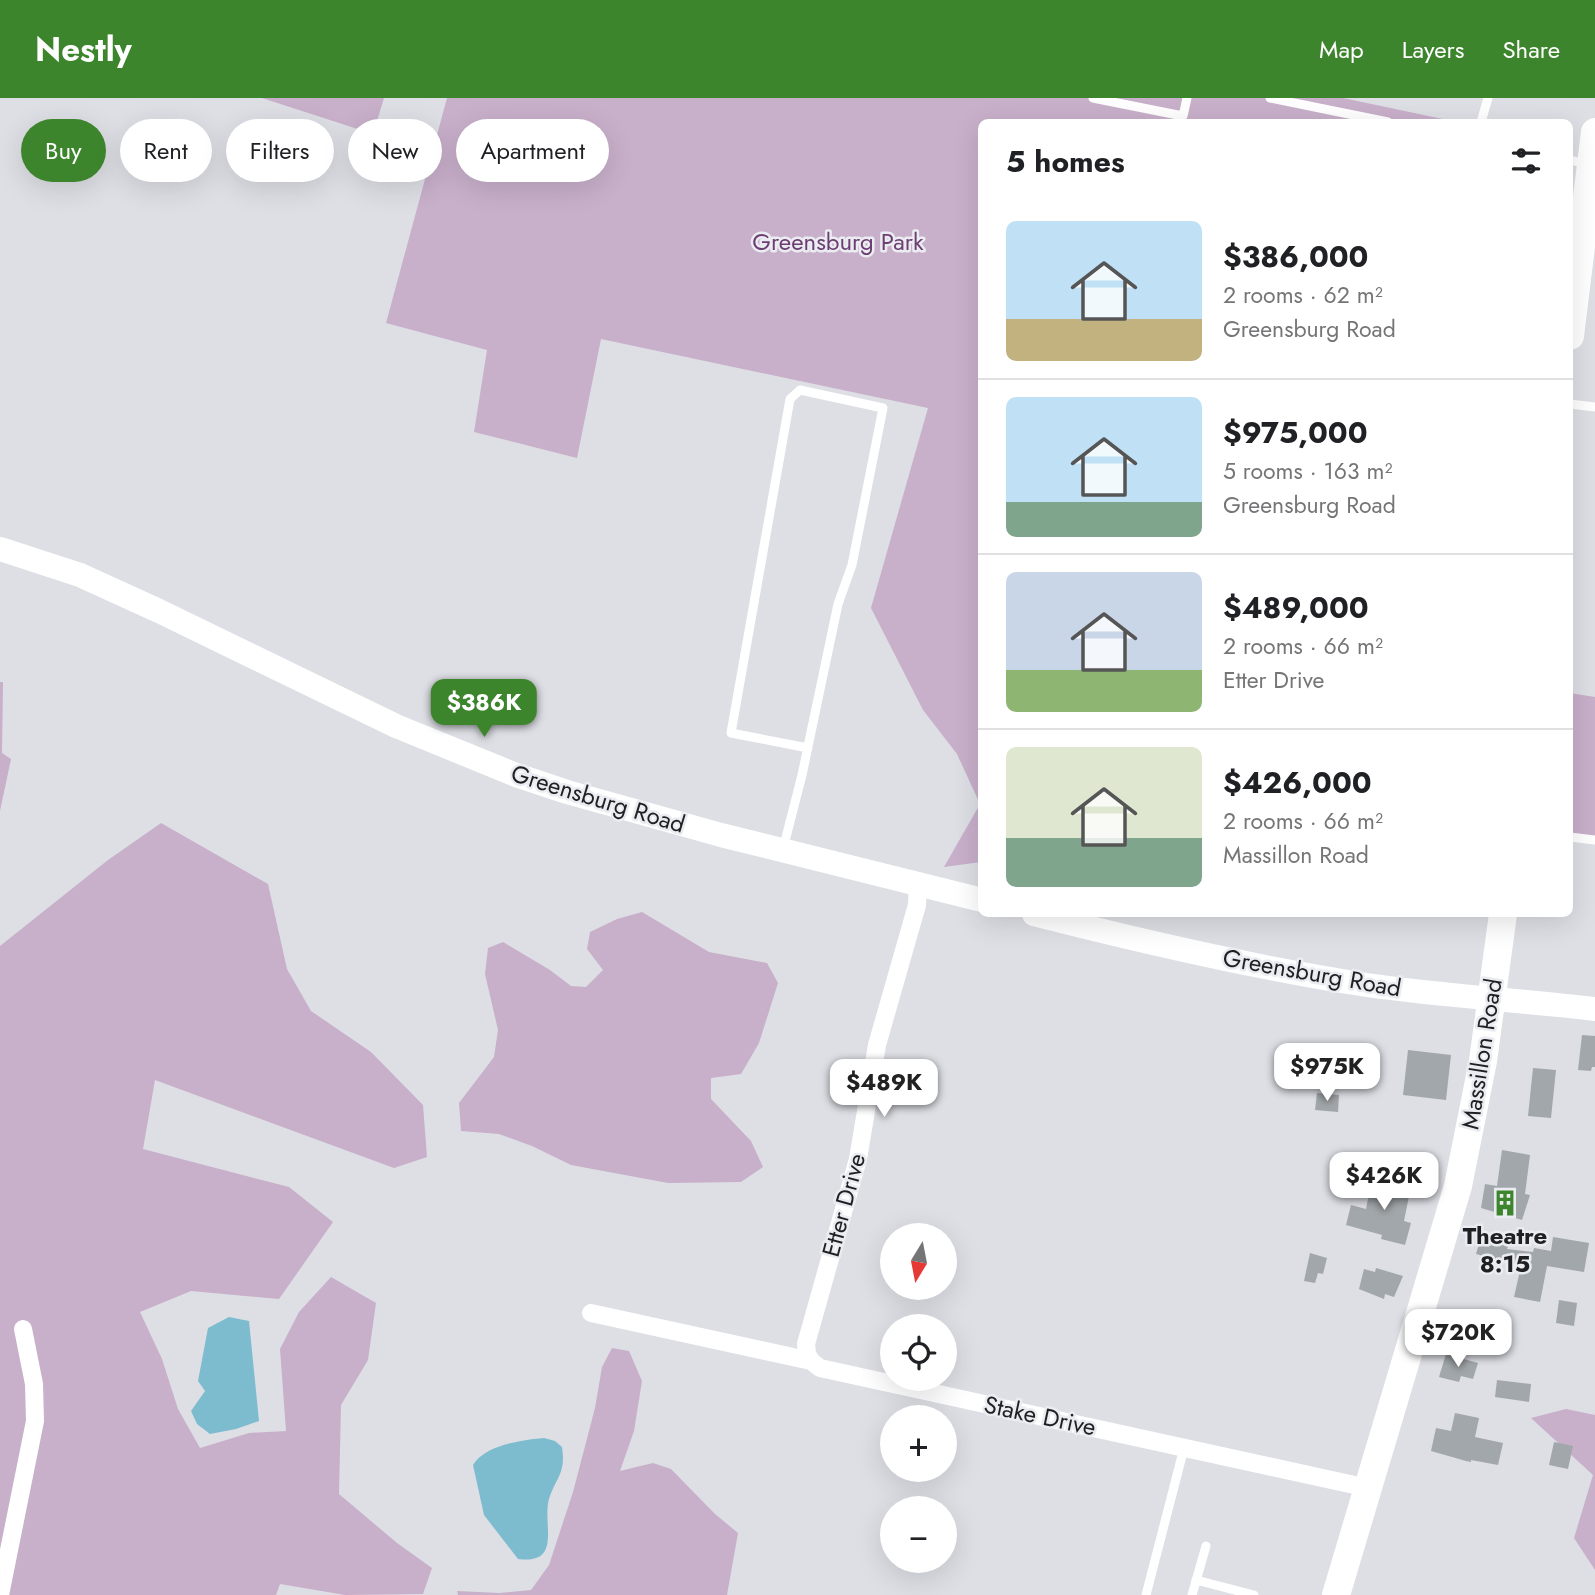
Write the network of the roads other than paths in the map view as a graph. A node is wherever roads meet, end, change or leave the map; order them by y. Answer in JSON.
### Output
{"nodes":[{"id":1,"x":1093,"y":98,"type":"edge"},
{"id":2,"x":1187,"y":98,"type":"edge"},
{"id":3,"x":1270,"y":98,"type":"edge"},
{"id":4,"x":1488,"y":98,"type":"edge"},
{"id":5,"x":1373,"y":119,"type":"edge"},
{"id":6,"x":1482,"y":119,"type":"edge"},
{"id":7,"x":1595,"y":132,"type":"edge"},
{"id":8,"x":1581,"y":163,"type":"edge"},
{"id":9,"x":1573,"y":289,"type":"edge"},
{"id":10,"x":1573,"y":404,"type":"edge"},
{"id":11,"x":1595,"y":407,"type":"edge"},
{"id":12,"x":0,"y":550,"type":"edge"},
{"id":13,"x":808,"y":748,"type":"junction"},
{"id":14,"x":1573,"y":837,"type":"edge"},
{"id":15,"x":1595,"y":840,"type":"edge"},
{"id":16,"x":783,"y":851,"type":"junction"},
{"id":17,"x":918,"y":884,"type":"junction"},
{"id":18,"x":978,"y":899,"type":"edge"},
{"id":19,"x":1047,"y":917,"type":"edge"},
{"id":20,"x":1503,"y":917,"type":"edge"},
{"id":21,"x":1490,"y":1000,"type":"junction"},
{"id":22,"x":1595,"y":1009,"type":"edge"},
{"id":23,"x":591,"y":1313,"type":"dead end"},
{"id":24,"x":23,"y":1329,"type":"dead end"},
{"id":25,"x":811,"y":1361,"type":"junction"},
{"id":26,"x":1184,"y":1448,"type":"junction"},
{"id":27,"x":1368,"y":1488,"type":"junction"},
{"id":28,"x":1206,"y":1546,"type":"dead end"},
{"id":29,"x":1196,"y":1580,"type":"junction"},
{"id":30,"x":0,"y":1595,"type":"edge"},
{"id":31,"x":1146,"y":1595,"type":"edge"},
{"id":32,"x":1192,"y":1595,"type":"edge"},
{"id":33,"x":1254,"y":1595,"type":"edge"},
{"id":34,"x":1336,"y":1595,"type":"edge"}],
"edges":[{"from":1,"to":2,"type":"lane"},
{"from":3,"to":5,"type":"lane"},
{"from":4,"to":6,"type":"lane"},
{"from":7,"to":8,"type":"main road"},
{"from":8,"to":9,"type":"main road"},
{"from":10,"to":11,"type":"lane"},
{"from":12,"to":16,"type":"main road","name":"Greensburg Road"},
{"from":13,"to":13,"type":"lane"},
{"from":13,"to":16,"type":"lane"},
{"from":14,"to":15,"type":"lane"},
{"from":16,"to":17,"type":"main road","name":"Greensburg Road"},
{"from":17,"to":18,"type":"main road","name":"Greensburg Road"},
{"from":17,"to":25,"type":"street","name":"Etter Drive"},
{"from":19,"to":21,"type":"main road","name":"Greensburg Road"},
{"from":20,"to":21,"type":"main road","name":"Massillon Road"},
{"from":21,"to":22,"type":"main road","name":"Greensburg Road"},
{"from":21,"to":27,"type":"main road","name":"Massillon Road"},
{"from":23,"to":25,"type":"street","name":"Stake Drive"},
{"from":24,"to":30,"type":"street"},
{"from":25,"to":26,"type":"street","name":"Stake Drive"},
{"from":26,"to":27,"type":"street","name":"Stake Drive"},
{"from":26,"to":31,"type":"lane"},
{"from":27,"to":34,"type":"main road","name":"Massillon Road"},
{"from":28,"to":29,"type":"lane"},
{"from":29,"to":32,"type":"lane"},
{"from":29,"to":33,"type":"lane"}]}
